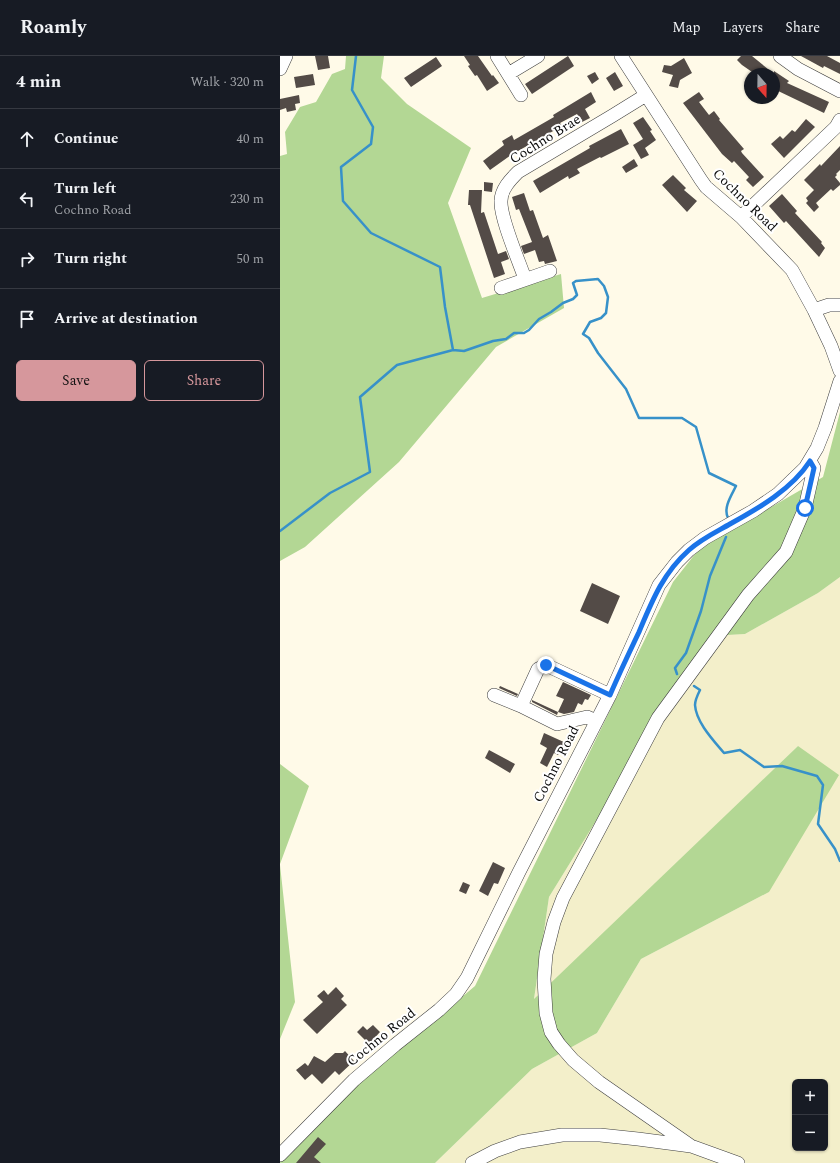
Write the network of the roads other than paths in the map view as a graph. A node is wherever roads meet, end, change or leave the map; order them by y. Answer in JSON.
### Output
{"nodes":[{"id":1,"x":286,"y":56,"type":"edge"},
{"id":2,"x":497,"y":56,"type":"edge"},
{"id":3,"x":538,"y":56,"type":"edge"},
{"id":4,"x":621,"y":56,"type":"edge"},
{"id":5,"x":780,"y":56,"type":"edge"},
{"id":6,"x":280,"y":69,"type":"edge"},
{"id":7,"x":508,"y":74,"type":"junction"},
{"id":8,"x":840,"y":91,"type":"edge"},
{"id":9,"x":521,"y":95,"type":"dead end"},
{"id":10,"x":646,"y":95,"type":"junction"},
{"id":11,"x":840,"y":120,"type":"edge"},
{"id":12,"x":741,"y":217,"type":"junction"},
{"id":13,"x":550,"y":271,"type":"dead end"},
{"id":14,"x":525,"y":279,"type":"junction"},
{"id":15,"x":501,"y":288,"type":"dead end"},
{"id":16,"x":840,"y":305,"type":"edge"},
{"id":17,"x":814,"y":310,"type":"junction"},
{"id":18,"x":835,"y":345,"type":"edge"},
{"id":19,"x":840,"y":371,"type":"edge"},
{"id":20,"x":840,"y":381,"type":"edge"},
{"id":21,"x":810,"y":461,"type":"junction"},
{"id":22,"x":494,"y":695,"type":"dead end"},
{"id":23,"x":610,"y":695,"type":"junction"},
{"id":24,"x":521,"y":706,"type":"junction"},
{"id":25,"x":596,"y":721,"type":"junction"},
{"id":26,"x":691,"y":1146,"type":"junction"},
{"id":27,"x":280,"y":1155,"type":"edge"},
{"id":28,"x":472,"y":1163,"type":"edge"},
{"id":29,"x":738,"y":1163,"type":"edge"}],
"edges":[{"from":1,"to":6,"type":"street"},
{"from":2,"to":7,"type":"street"},
{"from":3,"to":7,"type":"street"},
{"from":4,"to":10,"type":"street","name":"Cochno Road"},
{"from":5,"to":8,"type":"street"},
{"from":7,"to":9,"type":"street"},
{"from":10,"to":12,"type":"street","name":"Cochno Road"},
{"from":10,"to":14,"type":"street","name":"Cochno Brae"},
{"from":11,"to":12,"type":"street"},
{"from":12,"to":17,"type":"street","name":"Cochno Road"},
{"from":13,"to":14,"type":"street"},
{"from":14,"to":15,"type":"street"},
{"from":16,"to":17,"type":"street"},
{"from":17,"to":18,"type":"street","name":"Cochno Road"},
{"from":18,"to":19,"type":"street","name":"Cochno Road"},
{"from":20,"to":21,"type":"street","name":"Cochno Road"},
{"from":21,"to":23,"type":"street","name":"Cochno Road"},
{"from":21,"to":26,"type":"street"},
{"from":22,"to":24,"type":"street"},
{"from":23,"to":24,"type":"street"},
{"from":23,"to":25,"type":"street","name":"Cochno Road"},
{"from":24,"to":25,"type":"street"},
{"from":25,"to":27,"type":"street","name":"Cochno Road"},
{"from":26,"to":28,"type":"street"},
{"from":26,"to":29,"type":"street"}]}
